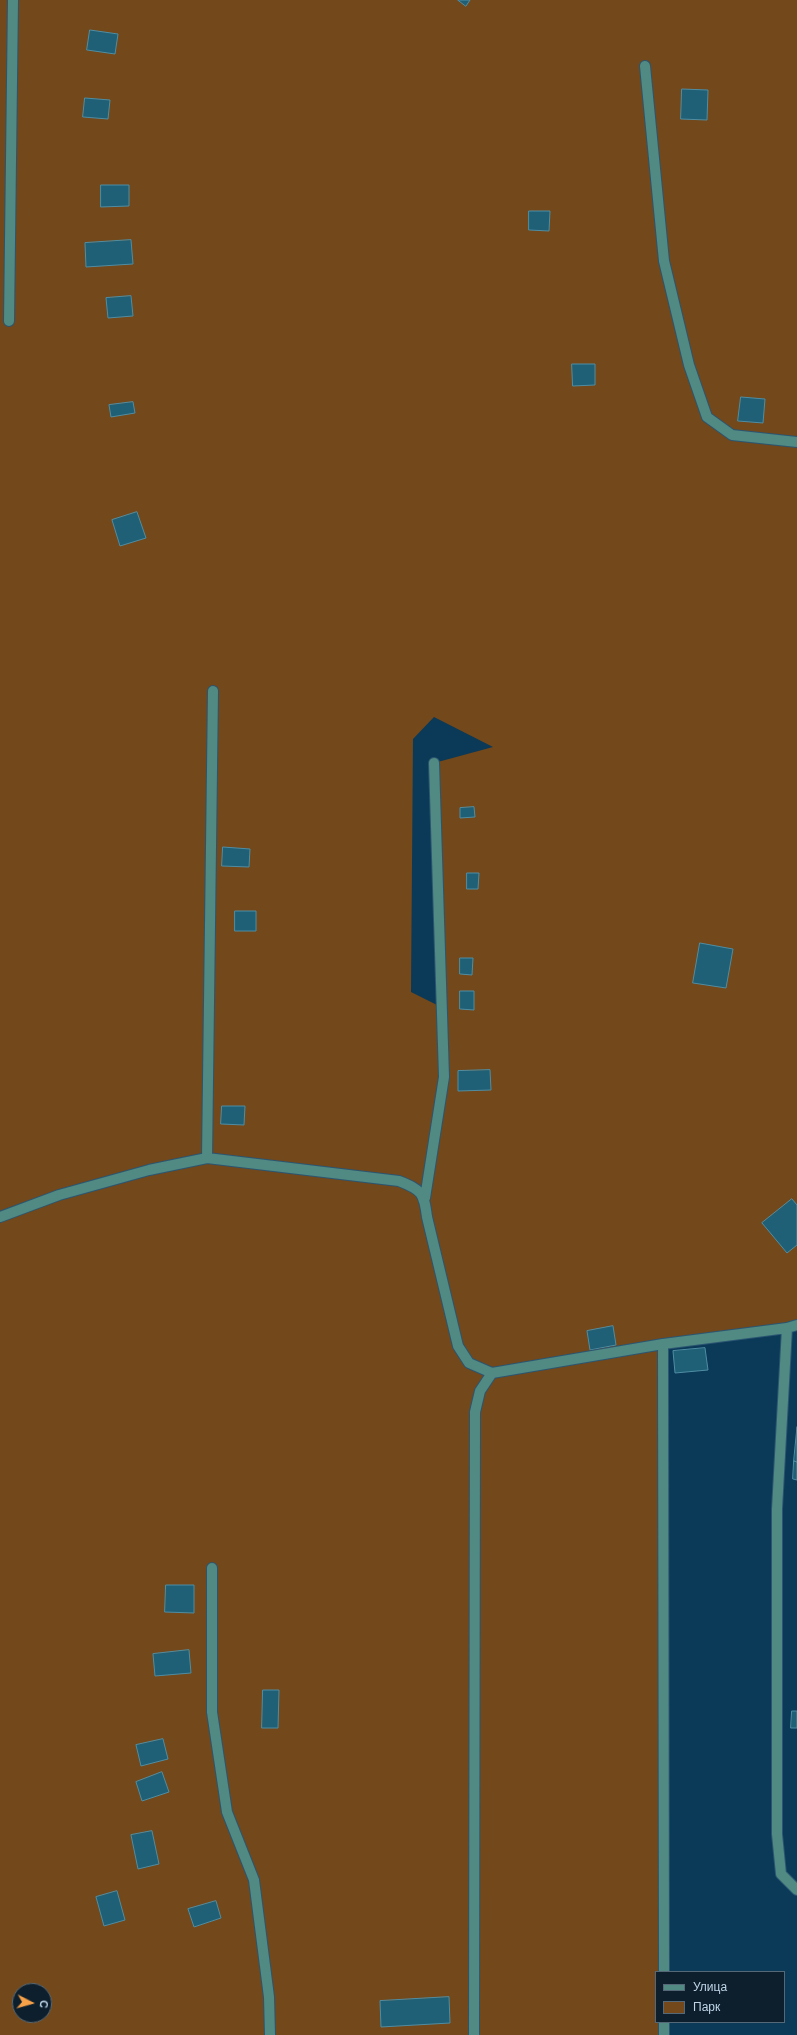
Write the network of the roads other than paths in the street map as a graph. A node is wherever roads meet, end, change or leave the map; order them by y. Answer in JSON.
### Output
{"nodes":[{"id":1,"x":13,"y":0,"type":"edge"},
{"id":2,"x":645,"y":66,"type":"dead end"},
{"id":3,"x":10,"y":321,"type":"dead end"},
{"id":4,"x":797,"y":442,"type":"edge"},
{"id":5,"x":213,"y":691,"type":"dead end"},
{"id":6,"x":434,"y":763,"type":"dead end"},
{"id":7,"x":207,"y":1158,"type":"junction"},
{"id":8,"x":425,"y":1198,"type":"junction"},
{"id":9,"x":0,"y":1217,"type":"edge"},
{"id":10,"x":792,"y":1327,"type":"edge"},
{"id":11,"x":663,"y":1344,"type":"junction"},
{"id":12,"x":492,"y":1373,"type":"junction"},
{"id":13,"x":212,"y":1568,"type":"dead end"},
{"id":14,"x":797,"y":1890,"type":"edge"},
{"id":15,"x":664,"y":1971,"type":"edge"},
{"id":16,"x":664,"y":2023,"type":"edge"},
{"id":17,"x":270,"y":2035,"type":"edge"},
{"id":18,"x":474,"y":2035,"type":"edge"},
{"id":19,"x":664,"y":2035,"type":"edge"}],
"edges":[{"from":1,"to":3,"type":"street"},
{"from":2,"to":4,"type":"street"},
{"from":5,"to":7,"type":"street"},
{"from":6,"to":8,"type":"street"},
{"from":7,"to":8,"type":"street"},
{"from":7,"to":9,"type":"street"},
{"from":8,"to":12,"type":"street"},
{"from":10,"to":11,"type":"street"},
{"from":10,"to":14,"type":"street"},
{"from":11,"to":12,"type":"street"},
{"from":11,"to":15,"type":"street"},
{"from":12,"to":18,"type":"street"},
{"from":13,"to":17,"type":"street"},
{"from":16,"to":19,"type":"street"}]}
